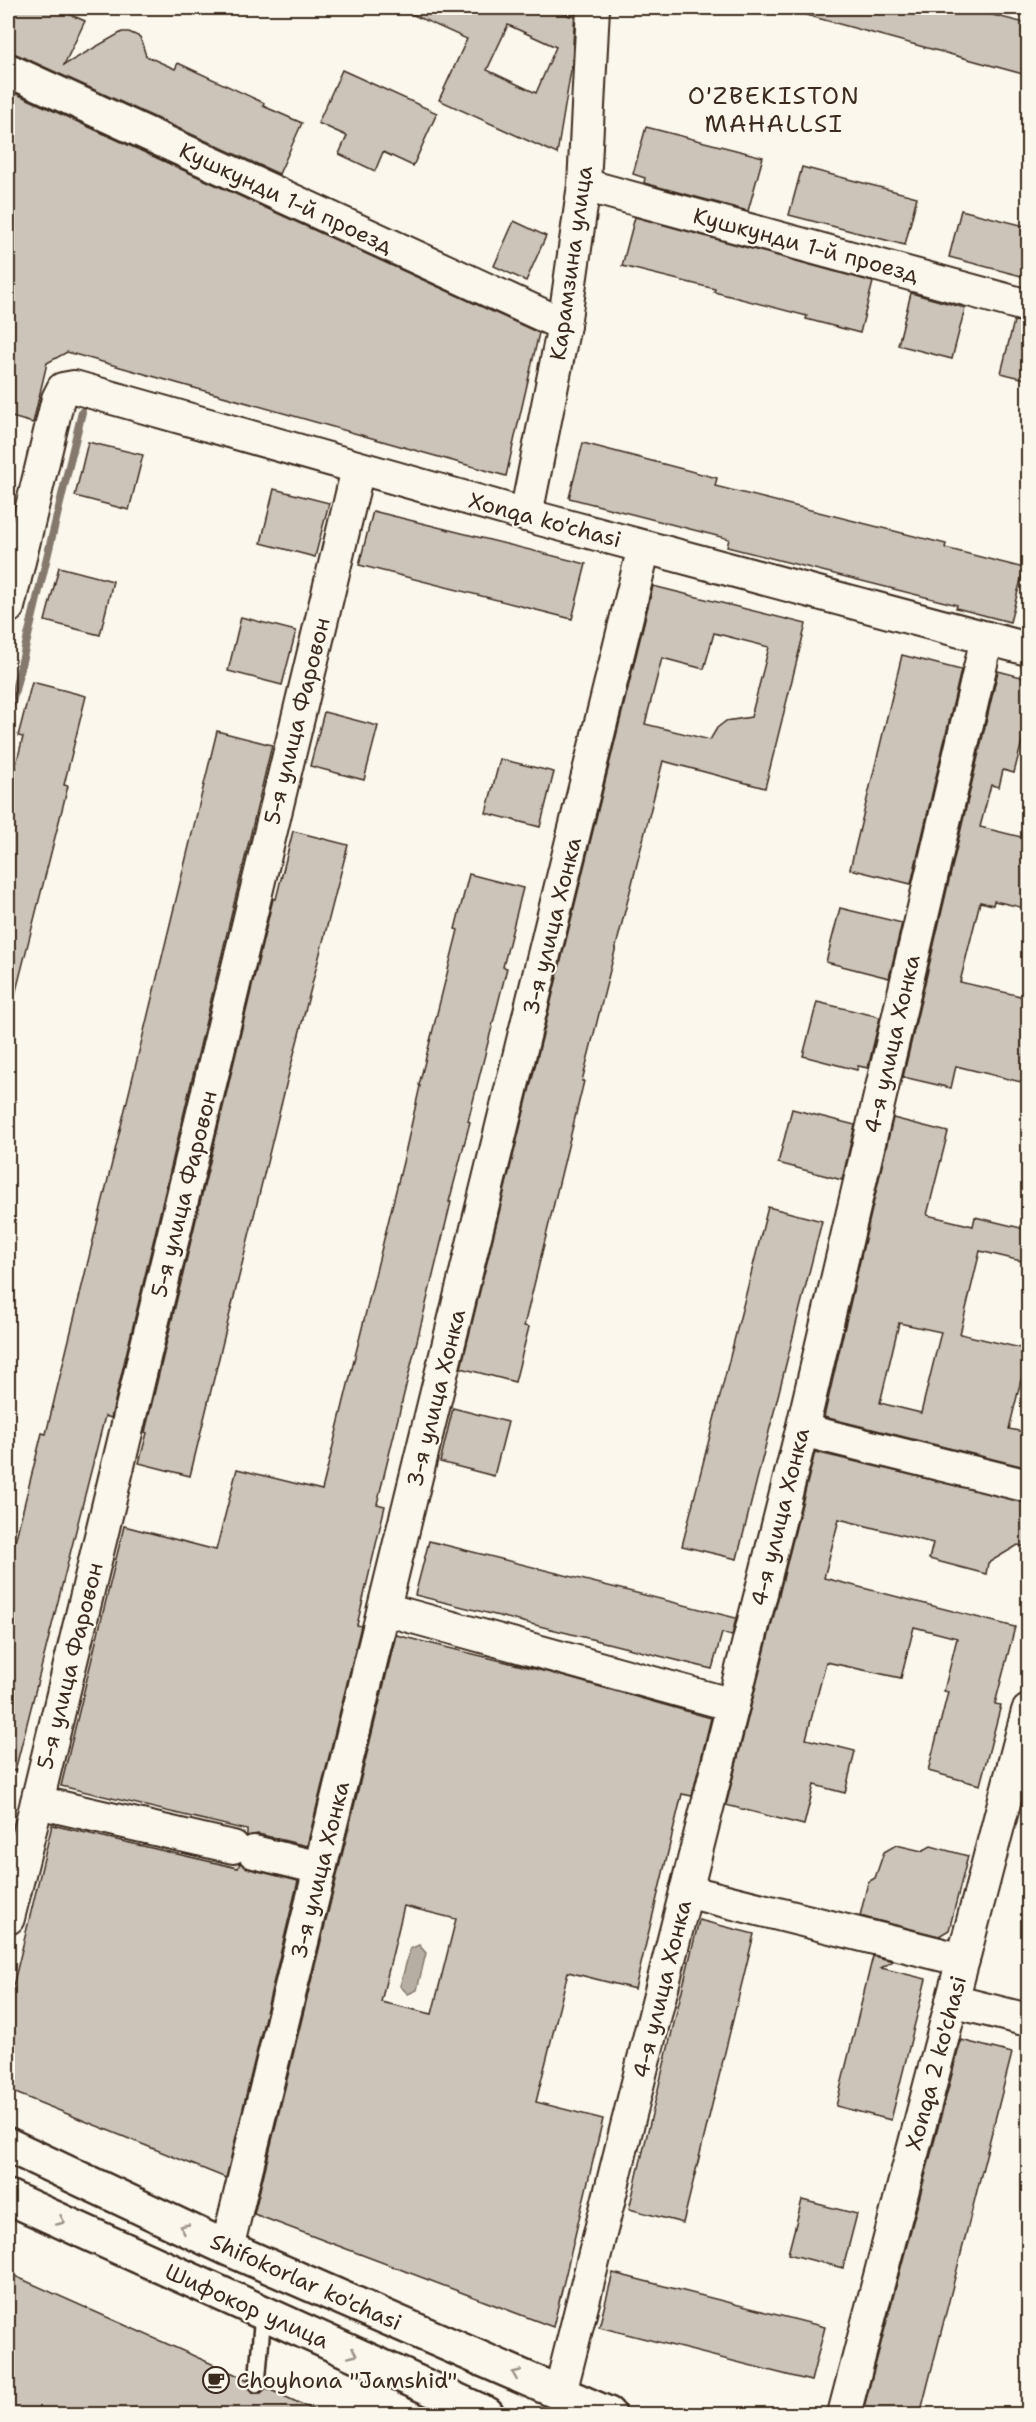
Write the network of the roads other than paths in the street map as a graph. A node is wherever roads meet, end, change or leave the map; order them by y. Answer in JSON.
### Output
{"nodes":[{"id":1,"x":593,"y":8,"type":"edge"},
{"id":2,"x":8,"y":70,"type":"edge"},
{"id":3,"x":585,"y":185,"type":"junction"},
{"id":4,"x":1029,"y":306,"type":"edge"},
{"id":5,"x":564,"y":325,"type":"junction"},
{"id":6,"x":358,"y":469,"type":"junction"},
{"id":7,"x":526,"y":515,"type":"junction"},
{"id":8,"x":644,"y":547,"type":"junction"},
{"id":9,"x":8,"y":607,"type":"edge"},
{"id":10,"x":987,"y":638,"type":"junction"},
{"id":11,"x":1029,"y":649,"type":"edge"},
{"id":12,"x":801,"y":1430,"type":"junction"},
{"id":13,"x":1029,"y":1486,"type":"edge"},
{"id":14,"x":384,"y":1609,"type":"junction"},
{"id":15,"x":733,"y":1705,"type":"junction"},
{"id":16,"x":1029,"y":1711,"type":"edge"},
{"id":17,"x":38,"y":1802,"type":"junction"},
{"id":18,"x":320,"y":1868,"type":"junction"},
{"id":19,"x":686,"y":1891,"type":"junction"},
{"id":20,"x":8,"y":1918,"type":"edge"},
{"id":21,"x":963,"y":1960,"type":"junction"},
{"id":22,"x":952,"y":2001,"type":"junction"},
{"id":23,"x":1029,"y":2020,"type":"edge"},
{"id":24,"x":8,"y":2145,"type":"edge"},
{"id":25,"x":8,"y":2197,"type":"edge"},
{"id":26,"x":227,"y":2248,"type":"junction"},
{"id":27,"x":263,"y":2313,"type":"junction"},
{"id":28,"x":257,"y":2384,"type":"dead end"},
{"id":29,"x":560,"y":2393,"type":"junction"},
{"id":30,"x":487,"y":2415,"type":"edge"},
{"id":31,"x":608,"y":2415,"type":"edge"},
{"id":32,"x":844,"y":2415,"type":"edge"}],
"edges":[{"from":1,"to":3,"type":"street","name":"Карамзина улица"},
{"from":2,"to":5,"type":"street","name":"Кушкунди 1-й проезд"},
{"from":3,"to":4,"type":"street","name":"Кушкунди 1-й проезд"},
{"from":3,"to":5,"type":"street","name":"Карамзина улица"},
{"from":5,"to":7,"type":"street","name":"Карамзина улица"},
{"from":6,"to":7,"type":"street","name":"Xonqa ko'chasi"},
{"from":6,"to":9,"type":"street","name":"Xonqa ko'chasi"},
{"from":6,"to":17,"type":"street","name":"5-я улица Фаровон"},
{"from":7,"to":8,"type":"street","name":"Xonqa ko'chasi"},
{"from":8,"to":10,"type":"street","name":"Xonqa ko'chasi"},
{"from":8,"to":14,"type":"street","name":"3-я улица Хонка"},
{"from":10,"to":11,"type":"street","name":"Xonqa ko'chasi"},
{"from":10,"to":12,"type":"street","name":"4-я улица Хонка"},
{"from":12,"to":13,"type":"street"},
{"from":12,"to":15,"type":"street","name":"4-я улица Хонка"},
{"from":14,"to":15,"type":"street"},
{"from":14,"to":18,"type":"street","name":"3-я улица Хонка"},
{"from":15,"to":19,"type":"street","name":"4-я улица Хонка"},
{"from":16,"to":21,"type":"street","name":"Xonqa 2 ko'chasi"},
{"from":17,"to":18,"type":"street"},
{"from":17,"to":20,"type":"street","name":"5-я улица Фаровон"},
{"from":18,"to":26,"type":"street","name":"3-я улица Хонка"},
{"from":19,"to":21,"type":"street"},
{"from":19,"to":29,"type":"street","name":"4-я улица Хонка"},
{"from":21,"to":22,"type":"street","name":"Xonqa 2 ko'chasi"},
{"from":22,"to":23,"type":"street"},
{"from":22,"to":32,"type":"street","name":"Xonqa 2 ko'chasi"},
{"from":26,"to":24,"type":"main road","name":"Shifokorlar ko'chasi","one_way":true},
{"from":25,"to":27,"type":"main road","name":"Шифокор улица","one_way":true},
{"from":29,"to":26,"type":"main road","name":"Shifokorlar ko'chasi","one_way":true},
{"from":27,"to":28,"type":"lane"},
{"from":27,"to":30,"type":"main road","name":"Шифокор улица","one_way":true},
{"from":29,"to":31,"type":"main road","name":"Shifokorlar ko'chasi"}]}
